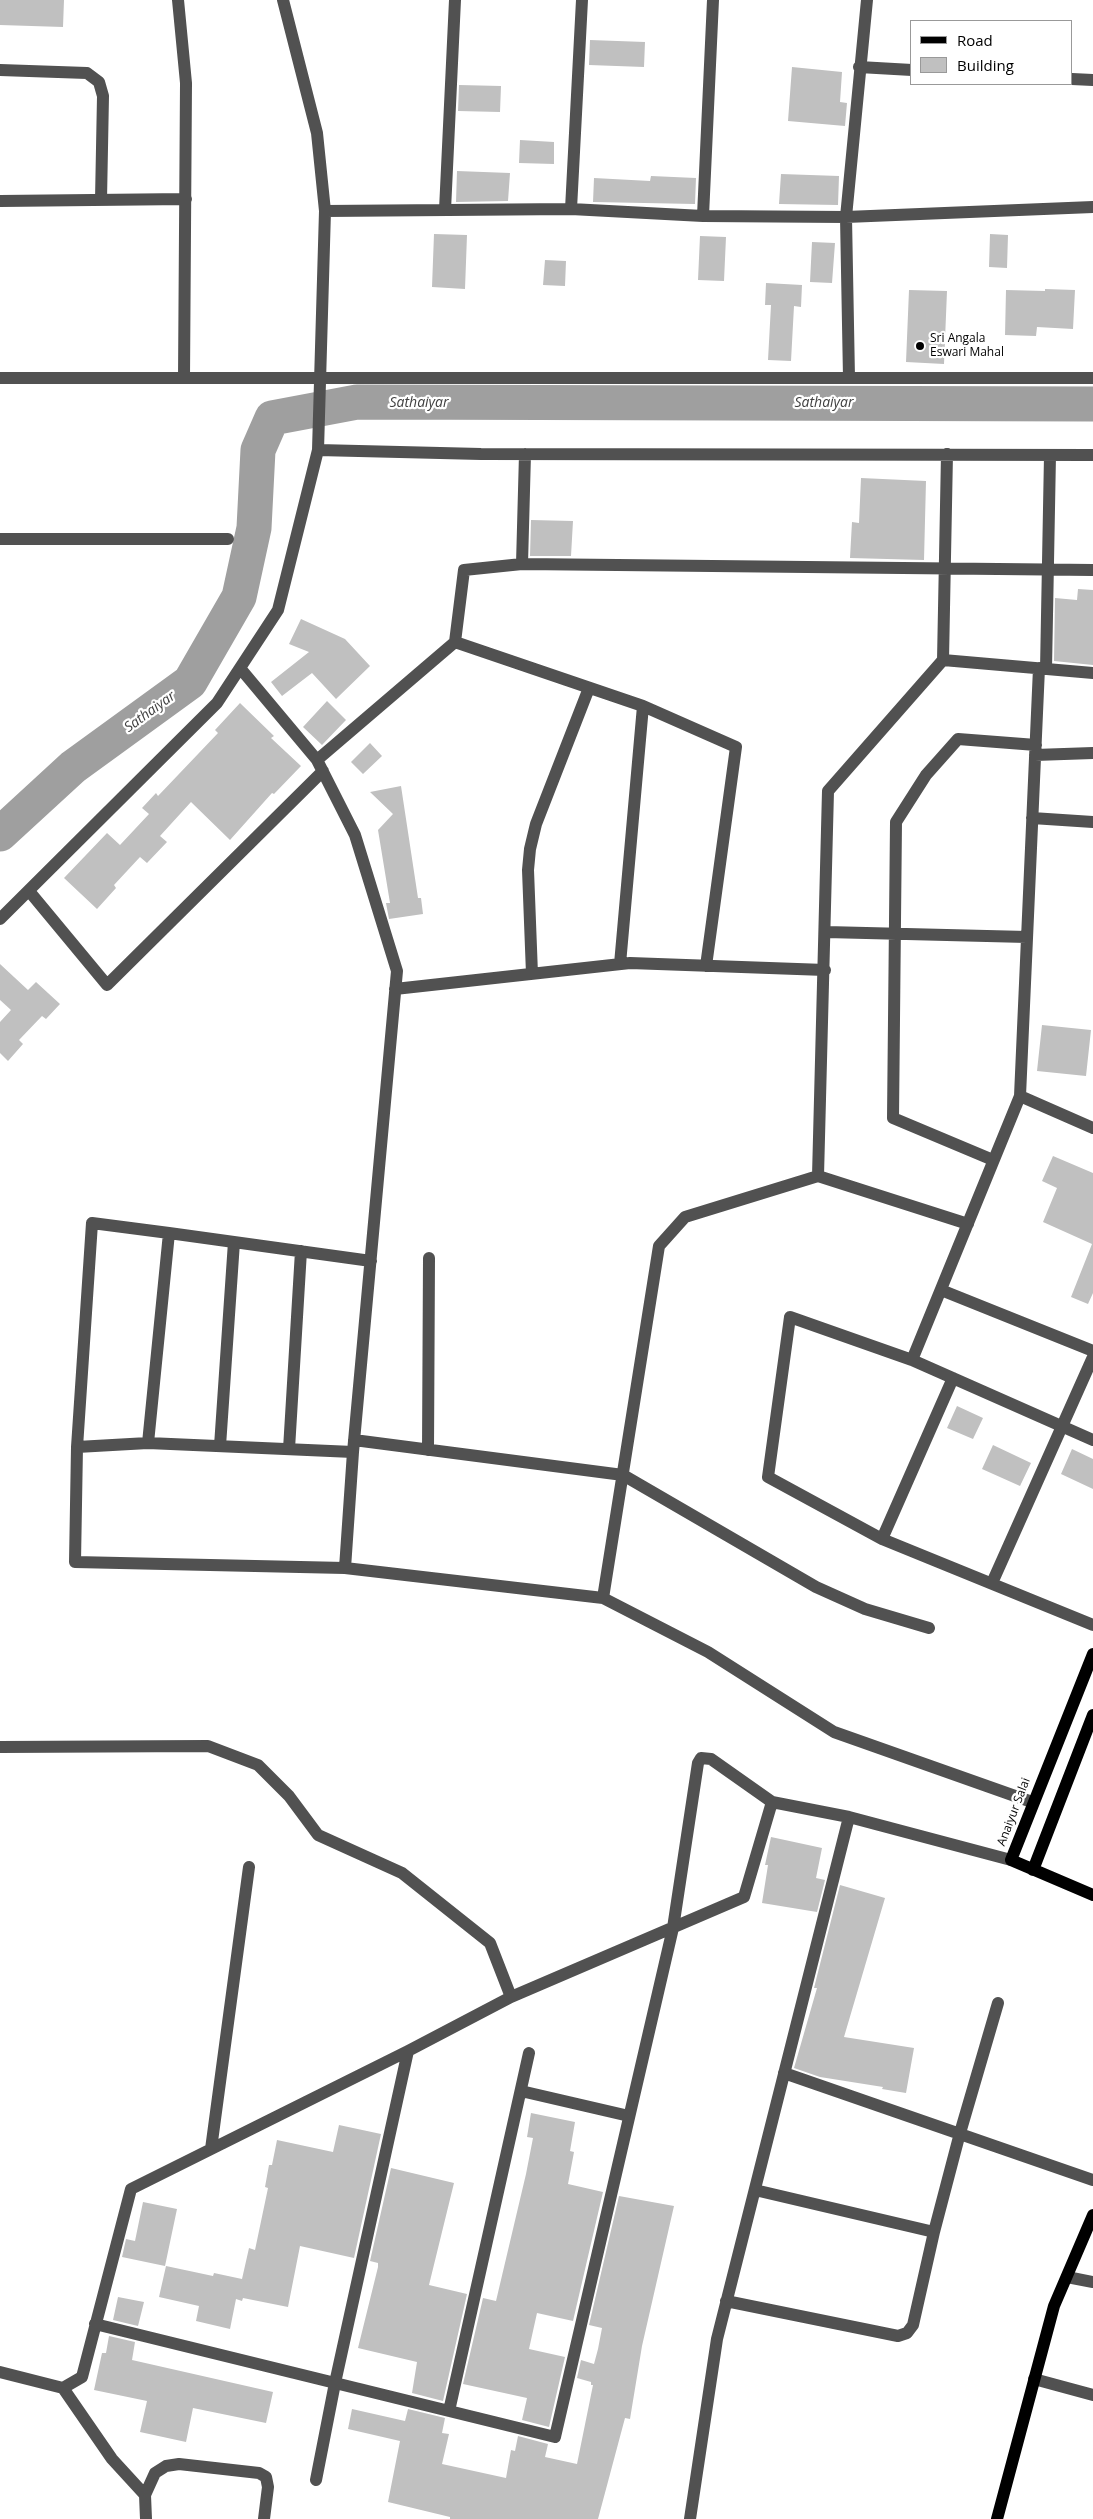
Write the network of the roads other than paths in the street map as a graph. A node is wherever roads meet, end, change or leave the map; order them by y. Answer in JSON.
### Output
{"nodes":[{"id":1,"x":178,"y":0,"type":"edge"},
{"id":2,"x":283,"y":0,"type":"edge"},
{"id":3,"x":455,"y":0,"type":"edge"},
{"id":4,"x":582,"y":0,"type":"edge"},
{"id":5,"x":713,"y":0,"type":"edge"},
{"id":6,"x":866,"y":0,"type":"edge"},
{"id":7,"x":859,"y":67,"type":"junction"},
{"id":8,"x":0,"y":70,"type":"edge"},
{"id":9,"x":910,"y":70,"type":"edge"},
{"id":10,"x":1073,"y":78,"type":"edge"},
{"id":11,"x":1093,"y":80,"type":"edge"},
{"id":12,"x":186,"y":199,"type":"junction"},
{"id":13,"x":101,"y":200,"type":"junction"},
{"id":14,"x":0,"y":201,"type":"edge"},
{"id":15,"x":571,"y":208,"type":"junction"},
{"id":16,"x":1093,"y":208,"type":"edge"},
{"id":17,"x":445,"y":210,"type":"junction"},
{"id":18,"x":325,"y":211,"type":"junction"},
{"id":19,"x":703,"y":216,"type":"junction"},
{"id":20,"x":846,"y":217,"type":"junction"},
{"id":21,"x":0,"y":378,"type":"edge"},
{"id":22,"x":184,"y":378,"type":"junction"},
{"id":23,"x":320,"y":378,"type":"junction"},
{"id":24,"x":850,"y":378,"type":"junction"},
{"id":25,"x":1093,"y":378,"type":"edge"},
{"id":26,"x":318,"y":450,"type":"junction"},
{"id":27,"x":525,"y":454,"type":"junction"},
{"id":28,"x":947,"y":454,"type":"junction"},
{"id":29,"x":1050,"y":454,"type":"junction"},
{"id":30,"x":1093,"y":455,"type":"edge"},
{"id":31,"x":228,"y":539,"type":"dead end"},
{"id":32,"x":0,"y":540,"type":"edge"},
{"id":33,"x":522,"y":564,"type":"junction"},
{"id":34,"x":944,"y":570,"type":"junction"},
{"id":35,"x":1048,"y":570,"type":"junction"},
{"id":36,"x":1093,"y":570,"type":"edge"},
{"id":37,"x":455,"y":642,"type":"junction"},
{"id":38,"x":943,"y":660,"type":"junction"},
{"id":39,"x":240,"y":668,"type":"junction"},
{"id":40,"x":1042,"y":668,"type":"junction"},
{"id":41,"x":1093,"y":673,"type":"edge"},
{"id":42,"x":589,"y":688,"type":"junction"},
{"id":43,"x":643,"y":706,"type":"junction"},
{"id":44,"x":1035,"y":750,"type":"junction"},
{"id":45,"x":1093,"y":753,"type":"edge"},
{"id":46,"x":320,"y":766,"type":"junction"},
{"id":47,"x":1032,"y":818,"type":"junction"},
{"id":48,"x":1093,"y":822,"type":"edge"},
{"id":49,"x":29,"y":890,"type":"junction"},
{"id":50,"x":0,"y":919,"type":"edge"},
{"id":51,"x":826,"y":932,"type":"junction"},
{"id":52,"x":895,"y":933,"type":"junction"},
{"id":53,"x":1027,"y":937,"type":"junction"},
{"id":54,"x":620,"y":964,"type":"junction"},
{"id":55,"x":706,"y":966,"type":"junction"},
{"id":56,"x":824,"y":970,"type":"junction"},
{"id":57,"x":532,"y":974,"type":"junction"},
{"id":58,"x":395,"y":989,"type":"junction"},
{"id":59,"x":1020,"y":1096,"type":"junction"},
{"id":60,"x":1093,"y":1128,"type":"edge"},
{"id":61,"x":993,"y":1160,"type":"junction"},
{"id":62,"x":818,"y":1176,"type":"junction"},
{"id":63,"x":968,"y":1224,"type":"junction"},
{"id":64,"x":169,"y":1233,"type":"junction"},
{"id":65,"x":234,"y":1242,"type":"junction"},
{"id":66,"x":302,"y":1251,"type":"junction"},
{"id":67,"x":429,"y":1258,"type":"dead end"},
{"id":68,"x":371,"y":1260,"type":"junction"},
{"id":69,"x":941,"y":1290,"type":"junction"},
{"id":70,"x":1093,"y":1351,"type":"edge"},
{"id":71,"x":1093,"y":1357,"type":"edge"},
{"id":72,"x":912,"y":1360,"type":"junction"},
{"id":73,"x":953,"y":1378,"type":"junction"},
{"id":74,"x":1062,"y":1426,"type":"junction"},
{"id":75,"x":1093,"y":1440,"type":"edge"},
{"id":76,"x":148,"y":1443,"type":"junction"},
{"id":77,"x":220,"y":1446,"type":"junction"},
{"id":78,"x":354,"y":1446,"type":"junction"},
{"id":79,"x":77,"y":1447,"type":"junction"},
{"id":80,"x":289,"y":1449,"type":"junction"},
{"id":81,"x":428,"y":1450,"type":"junction"},
{"id":82,"x":623,"y":1475,"type":"junction"},
{"id":83,"x":882,"y":1539,"type":"junction"},
{"id":84,"x":345,"y":1568,"type":"junction"},
{"id":85,"x":992,"y":1583,"type":"junction"},
{"id":86,"x":603,"y":1598,"type":"junction"},
{"id":87,"x":1093,"y":1626,"type":"edge"},
{"id":88,"x":929,"y":1628,"type":"dead end"},
{"id":89,"x":1093,"y":1654,"type":"edge"},
{"id":90,"x":1093,"y":1715,"type":"edge"},
{"id":91,"x":0,"y":1747,"type":"edge"},
{"id":92,"x":772,"y":1802,"type":"junction"},
{"id":93,"x":1032,"y":1802,"type":"junction"},
{"id":94,"x":849,"y":1817,"type":"junction"},
{"id":95,"x":1011,"y":1860,"type":"junction"},
{"id":96,"x":248,"y":1868,"type":"dead end"},
{"id":97,"x":1034,"y":1870,"type":"junction"},
{"id":98,"x":1093,"y":1895,"type":"edge"},
{"id":99,"x":673,"y":1928,"type":"junction"},
{"id":100,"x":511,"y":1997,"type":"junction"},
{"id":101,"x":998,"y":2003,"type":"dead end"},
{"id":102,"x":408,"y":2051,"type":"junction"},
{"id":103,"x":529,"y":2053,"type":"dead end"},
{"id":104,"x":784,"y":2073,"type":"junction"},
{"id":105,"x":521,"y":2091,"type":"junction"},
{"id":106,"x":629,"y":2116,"type":"junction"},
{"id":107,"x":960,"y":2133,"type":"junction"},
{"id":108,"x":211,"y":2149,"type":"junction"},
{"id":109,"x":1093,"y":2180,"type":"edge"},
{"id":110,"x":755,"y":2190,"type":"junction"},
{"id":111,"x":1093,"y":2214,"type":"edge"},
{"id":112,"x":934,"y":2232,"type":"junction"},
{"id":113,"x":1067,"y":2277,"type":"junction"},
{"id":114,"x":1093,"y":2282,"type":"edge"},
{"id":115,"x":726,"y":2301,"type":"junction"},
{"id":116,"x":96,"y":2324,"type":"junction"},
{"id":117,"x":0,"y":2372,"type":"edge"},
{"id":118,"x":1034,"y":2379,"type":"junction"},
{"id":119,"x":335,"y":2383,"type":"junction"},
{"id":120,"x":63,"y":2388,"type":"junction"},
{"id":121,"x":1093,"y":2395,"type":"edge"},
{"id":122,"x":449,"y":2411,"type":"junction"},
{"id":123,"x":316,"y":2480,"type":"dead end"},
{"id":124,"x":144,"y":2495,"type":"junction"},
{"id":125,"x":146,"y":2519,"type":"edge"},
{"id":126,"x":264,"y":2519,"type":"edge"},
{"id":127,"x":690,"y":2519,"type":"edge"},
{"id":128,"x":997,"y":2519,"type":"edge"}],
"edges":[{"from":1,"to":12,"type":"street"},
{"from":2,"to":18,"type":"street"},
{"from":3,"to":17,"type":"street"},
{"from":4,"to":15,"type":"street"},
{"from":5,"to":19,"type":"street"},
{"from":6,"to":7,"type":"street"},
{"from":7,"to":9,"type":"street"},
{"from":7,"to":20,"type":"street"},
{"from":8,"to":13,"type":"street"},
{"from":10,"to":11,"type":"street"},
{"from":12,"to":13,"type":"street"},
{"from":12,"to":22,"type":"street"},
{"from":13,"to":14,"type":"street"},
{"from":15,"to":17,"type":"street"},
{"from":15,"to":19,"type":"street"},
{"from":16,"to":20,"type":"street"},
{"from":17,"to":18,"type":"street"},
{"from":18,"to":23,"type":"street"},
{"from":19,"to":20,"type":"street"},
{"from":20,"to":24,"type":"street"},
{"from":21,"to":22,"type":"street"},
{"from":22,"to":23,"type":"street"},
{"from":23,"to":24,"type":"street"},
{"from":23,"to":26,"type":"street"},
{"from":24,"to":25,"type":"street"},
{"from":26,"to":27,"type":"street"},
{"from":26,"to":39,"type":"street"},
{"from":27,"to":28,"type":"street"},
{"from":27,"to":33,"type":"street"},
{"from":28,"to":29,"type":"street"},
{"from":28,"to":34,"type":"street"},
{"from":29,"to":30,"type":"street"},
{"from":29,"to":35,"type":"street"},
{"from":31,"to":32,"type":"street"},
{"from":33,"to":34,"type":"street"},
{"from":33,"to":37,"type":"street"},
{"from":34,"to":35,"type":"street"},
{"from":34,"to":38,"type":"street"},
{"from":35,"to":36,"type":"street"},
{"from":35,"to":40,"type":"street"},
{"from":37,"to":42,"type":"street"},
{"from":37,"to":46,"type":"street"},
{"from":38,"to":40,"type":"street"},
{"from":38,"to":51,"type":"street"},
{"from":39,"to":46,"type":"street"},
{"from":39,"to":49,"type":"street"},
{"from":40,"to":41,"type":"street"},
{"from":40,"to":44,"type":"street"},
{"from":42,"to":43,"type":"street"},
{"from":42,"to":57,"type":"street"},
{"from":43,"to":54,"type":"street"},
{"from":43,"to":55,"type":"street"},
{"from":44,"to":45,"type":"street"},
{"from":44,"to":47,"type":"street"},
{"from":44,"to":52,"type":"street"},
{"from":46,"to":49,"type":"street"},
{"from":46,"to":58,"type":"street"},
{"from":47,"to":48,"type":"street"},
{"from":47,"to":53,"type":"street"},
{"from":49,"to":50,"type":"street"},
{"from":51,"to":52,"type":"street"},
{"from":51,"to":56,"type":"street"},
{"from":52,"to":53,"type":"street"},
{"from":52,"to":61,"type":"street"},
{"from":53,"to":59,"type":"street"},
{"from":54,"to":55,"type":"street"},
{"from":54,"to":57,"type":"street"},
{"from":55,"to":56,"type":"street"},
{"from":56,"to":62,"type":"street"},
{"from":57,"to":58,"type":"street"},
{"from":58,"to":68,"type":"street"},
{"from":59,"to":60,"type":"street"},
{"from":59,"to":61,"type":"street"},
{"from":61,"to":63,"type":"street"},
{"from":62,"to":63,"type":"street"},
{"from":62,"to":82,"type":"street"},
{"from":63,"to":69,"type":"street"},
{"from":64,"to":65,"type":"street"},
{"from":64,"to":76,"type":"street"},
{"from":64,"to":79,"type":"street"},
{"from":65,"to":66,"type":"street"},
{"from":65,"to":77,"type":"street"},
{"from":66,"to":68,"type":"street"},
{"from":66,"to":80,"type":"street"},
{"from":67,"to":81,"type":"street"},
{"from":68,"to":78,"type":"street"},
{"from":69,"to":70,"type":"street"},
{"from":69,"to":72,"type":"street"},
{"from":71,"to":74,"type":"street"},
{"from":72,"to":73,"type":"street"},
{"from":72,"to":83,"type":"street"},
{"from":73,"to":74,"type":"street"},
{"from":73,"to":83,"type":"street"},
{"from":74,"to":75,"type":"street"},
{"from":74,"to":85,"type":"street"},
{"from":76,"to":77,"type":"street"},
{"from":76,"to":79,"type":"street"},
{"from":77,"to":80,"type":"street"},
{"from":78,"to":80,"type":"street"},
{"from":78,"to":81,"type":"street"},
{"from":78,"to":84,"type":"street"},
{"from":79,"to":84,"type":"street"},
{"from":81,"to":82,"type":"street"},
{"from":82,"to":86,"type":"street"},
{"from":82,"to":88,"type":"street"},
{"from":83,"to":85,"type":"street"},
{"from":84,"to":86,"type":"street"},
{"from":85,"to":87,"type":"street"},
{"from":86,"to":93,"type":"street"},
{"from":89,"to":93,"type":"main road","name":"Anaiyur Salai"},
{"from":90,"to":97,"type":"main road"},
{"from":91,"to":100,"type":"street"},
{"from":92,"to":94,"type":"street"},
{"from":92,"to":99,"type":"street"},
{"from":92,"to":99,"type":"street"},
{"from":93,"to":95,"type":"main road","name":"Anaiyur Salai"},
{"from":94,"to":95,"type":"street"},
{"from":94,"to":104,"type":"street"},
{"from":95,"to":97,"type":"main road","name":"Anaiyur Salai"},
{"from":96,"to":108,"type":"street"},
{"from":97,"to":98,"type":"main road","name":"Anaiyur Salai"},
{"from":99,"to":100,"type":"street"},
{"from":99,"to":106,"type":"street"},
{"from":100,"to":102,"type":"street"},
{"from":101,"to":107,"type":"street"},
{"from":102,"to":108,"type":"street"},
{"from":102,"to":119,"type":"street"},
{"from":103,"to":105,"type":"street"},
{"from":104,"to":107,"type":"street"},
{"from":104,"to":110,"type":"street"},
{"from":105,"to":106,"type":"street"},
{"from":105,"to":122,"type":"street"},
{"from":106,"to":122,"type":"street"},
{"from":107,"to":109,"type":"street"},
{"from":107,"to":112,"type":"street"},
{"from":108,"to":116,"type":"street"},
{"from":110,"to":112,"type":"street"},
{"from":110,"to":115,"type":"street"},
{"from":111,"to":113,"type":"main road"},
{"from":112,"to":115,"type":"street"},
{"from":113,"to":114,"type":"street"},
{"from":113,"to":118,"type":"main road"},
{"from":115,"to":127,"type":"street"},
{"from":116,"to":119,"type":"street"},
{"from":116,"to":120,"type":"street"},
{"from":117,"to":120,"type":"street"},
{"from":118,"to":121,"type":"street"},
{"from":118,"to":128,"type":"main road"},
{"from":119,"to":122,"type":"street"},
{"from":119,"to":123,"type":"street"},
{"from":120,"to":124,"type":"street"},
{"from":124,"to":125,"type":"street"},
{"from":124,"to":126,"type":"street"}]}
